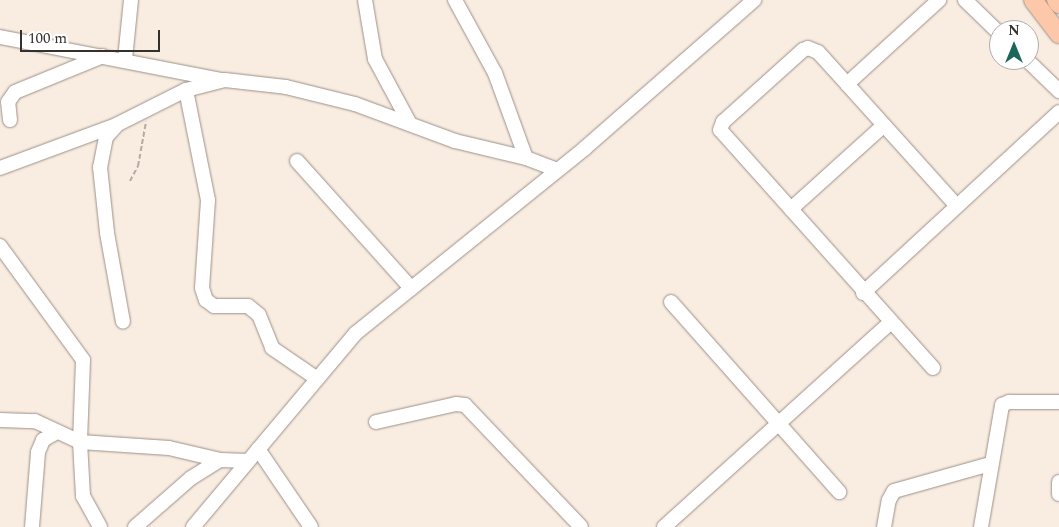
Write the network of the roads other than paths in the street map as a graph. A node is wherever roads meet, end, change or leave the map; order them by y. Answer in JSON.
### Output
{"nodes":[{"id":1,"x":132,"y":0,"type":"edge"},
{"id":2,"x":365,"y":0,"type":"edge"},
{"id":3,"x":455,"y":0,"type":"edge"},
{"id":4,"x":754,"y":0,"type":"edge"},
{"id":5,"x":939,"y":0,"type":"edge"},
{"id":6,"x":965,"y":0,"type":"edge"},
{"id":7,"x":1033,"y":0,"type":"edge"},
{"id":8,"x":1056,"y":0,"type":"edge"},
{"id":9,"x":1059,"y":4,"type":"edge"},
{"id":10,"x":989,"y":23,"type":"edge"},
{"id":11,"x":1059,"y":34,"type":"edge"},
{"id":12,"x":0,"y":37,"type":"edge"},
{"id":13,"x":104,"y":56,"type":"junction"},
{"id":14,"x":125,"y":59,"type":"junction"},
{"id":15,"x":1037,"y":70,"type":"edge"},
{"id":16,"x":225,"y":80,"type":"junction"},
{"id":17,"x":847,"y":84,"type":"junction"},
{"id":18,"x":186,"y":90,"type":"junction"},
{"id":19,"x":1059,"y":91,"type":"edge"},
{"id":20,"x":1059,"y":112,"type":"edge"},
{"id":21,"x":10,"y":120,"type":"dead end"},
{"id":22,"x":410,"y":124,"type":"junction"},
{"id":23,"x":884,"y":125,"type":"junction"},
{"id":24,"x":116,"y":126,"type":"junction"},
{"id":25,"x":526,"y":158,"type":"junction"},
{"id":26,"x":297,"y":161,"type":"dead end"},
{"id":27,"x":0,"y":168,"type":"edge"},
{"id":28,"x":557,"y":170,"type":"junction"},
{"id":29,"x":956,"y":205,"type":"junction"},
{"id":30,"x":791,"y":209,"type":"junction"},
{"id":31,"x":0,"y":246,"type":"edge"},
{"id":32,"x":411,"y":288,"type":"junction"},
{"id":33,"x":863,"y":293,"type":"junction"},
{"id":34,"x":671,"y":302,"type":"dead end"},
{"id":35,"x":123,"y":322,"type":"dead end"},
{"id":36,"x":890,"y":323,"type":"junction"},
{"id":37,"x":933,"y":368,"type":"dead end"},
{"id":38,"x":316,"y":378,"type":"junction"},
{"id":39,"x":1059,"y":402,"type":"edge"},
{"id":40,"x":0,"y":420,"type":"edge"},
{"id":41,"x":376,"y":422,"type":"dead end"},
{"id":42,"x":780,"y":423,"type":"junction"},
{"id":43,"x":55,"y":433,"type":"junction"},
{"id":44,"x":80,"y":442,"type":"junction"},
{"id":45,"x":258,"y":449,"type":"junction"},
{"id":46,"x":220,"y":460,"type":"junction"},
{"id":47,"x":248,"y":461,"type":"junction"},
{"id":48,"x":990,"y":464,"type":"junction"},
{"id":49,"x":1059,"y":482,"type":"edge"},
{"id":50,"x":839,"y":492,"type":"dead end"},
{"id":51,"x":1059,"y":494,"type":"edge"},
{"id":52,"x":32,"y":527,"type":"edge"},
{"id":53,"x":100,"y":527,"type":"edge"},
{"id":54,"x":135,"y":527,"type":"edge"},
{"id":55,"x":192,"y":527,"type":"edge"},
{"id":56,"x":311,"y":527,"type":"edge"},
{"id":57,"x":581,"y":527,"type":"edge"},
{"id":58,"x":664,"y":527,"type":"edge"},
{"id":59,"x":884,"y":527,"type":"edge"},
{"id":60,"x":981,"y":527,"type":"edge"}],
"edges":[{"from":1,"to":14,"type":"street"},
{"from":2,"to":22,"type":"street"},
{"from":3,"to":25,"type":"street"},
{"from":4,"to":28,"type":"street"},
{"from":5,"to":17,"type":"street"},
{"from":6,"to":10,"type":"street"},
{"from":7,"to":11,"type":"main road"},
{"from":8,"to":9,"type":"main road"},
{"from":12,"to":13,"type":"street"},
{"from":13,"to":14,"type":"street"},
{"from":13,"to":21,"type":"street"},
{"from":14,"to":16,"type":"street"},
{"from":15,"to":19,"type":"street"},
{"from":16,"to":18,"type":"street"},
{"from":16,"to":22,"type":"street"},
{"from":17,"to":23,"type":"street"},
{"from":17,"to":30,"type":"street"},
{"from":18,"to":24,"type":"street"},
{"from":18,"to":38,"type":"street"},
{"from":20,"to":29,"type":"street"},
{"from":22,"to":25,"type":"street"},
{"from":23,"to":29,"type":"street"},
{"from":23,"to":30,"type":"street"},
{"from":24,"to":27,"type":"street"},
{"from":24,"to":35,"type":"street"},
{"from":25,"to":28,"type":"street"},
{"from":26,"to":32,"type":"street"},
{"from":28,"to":32,"type":"street"},
{"from":29,"to":33,"type":"street"},
{"from":30,"to":33,"type":"street"},
{"from":31,"to":44,"type":"street"},
{"from":32,"to":38,"type":"street"},
{"from":33,"to":36,"type":"street"},
{"from":34,"to":42,"type":"street"},
{"from":36,"to":37,"type":"street"},
{"from":36,"to":42,"type":"street"},
{"from":38,"to":45,"type":"street"},
{"from":39,"to":48,"type":"street"},
{"from":40,"to":43,"type":"street"},
{"from":41,"to":57,"type":"street"},
{"from":42,"to":50,"type":"street"},
{"from":42,"to":58,"type":"street"},
{"from":43,"to":44,"type":"street"},
{"from":43,"to":52,"type":"street"},
{"from":44,"to":46,"type":"street"},
{"from":44,"to":53,"type":"street"},
{"from":45,"to":47,"type":"street"},
{"from":45,"to":56,"type":"street"},
{"from":46,"to":47,"type":"street"},
{"from":46,"to":54,"type":"street"},
{"from":47,"to":55,"type":"street"},
{"from":48,"to":59,"type":"street"},
{"from":48,"to":60,"type":"street"},
{"from":49,"to":51,"type":"street"}]}
